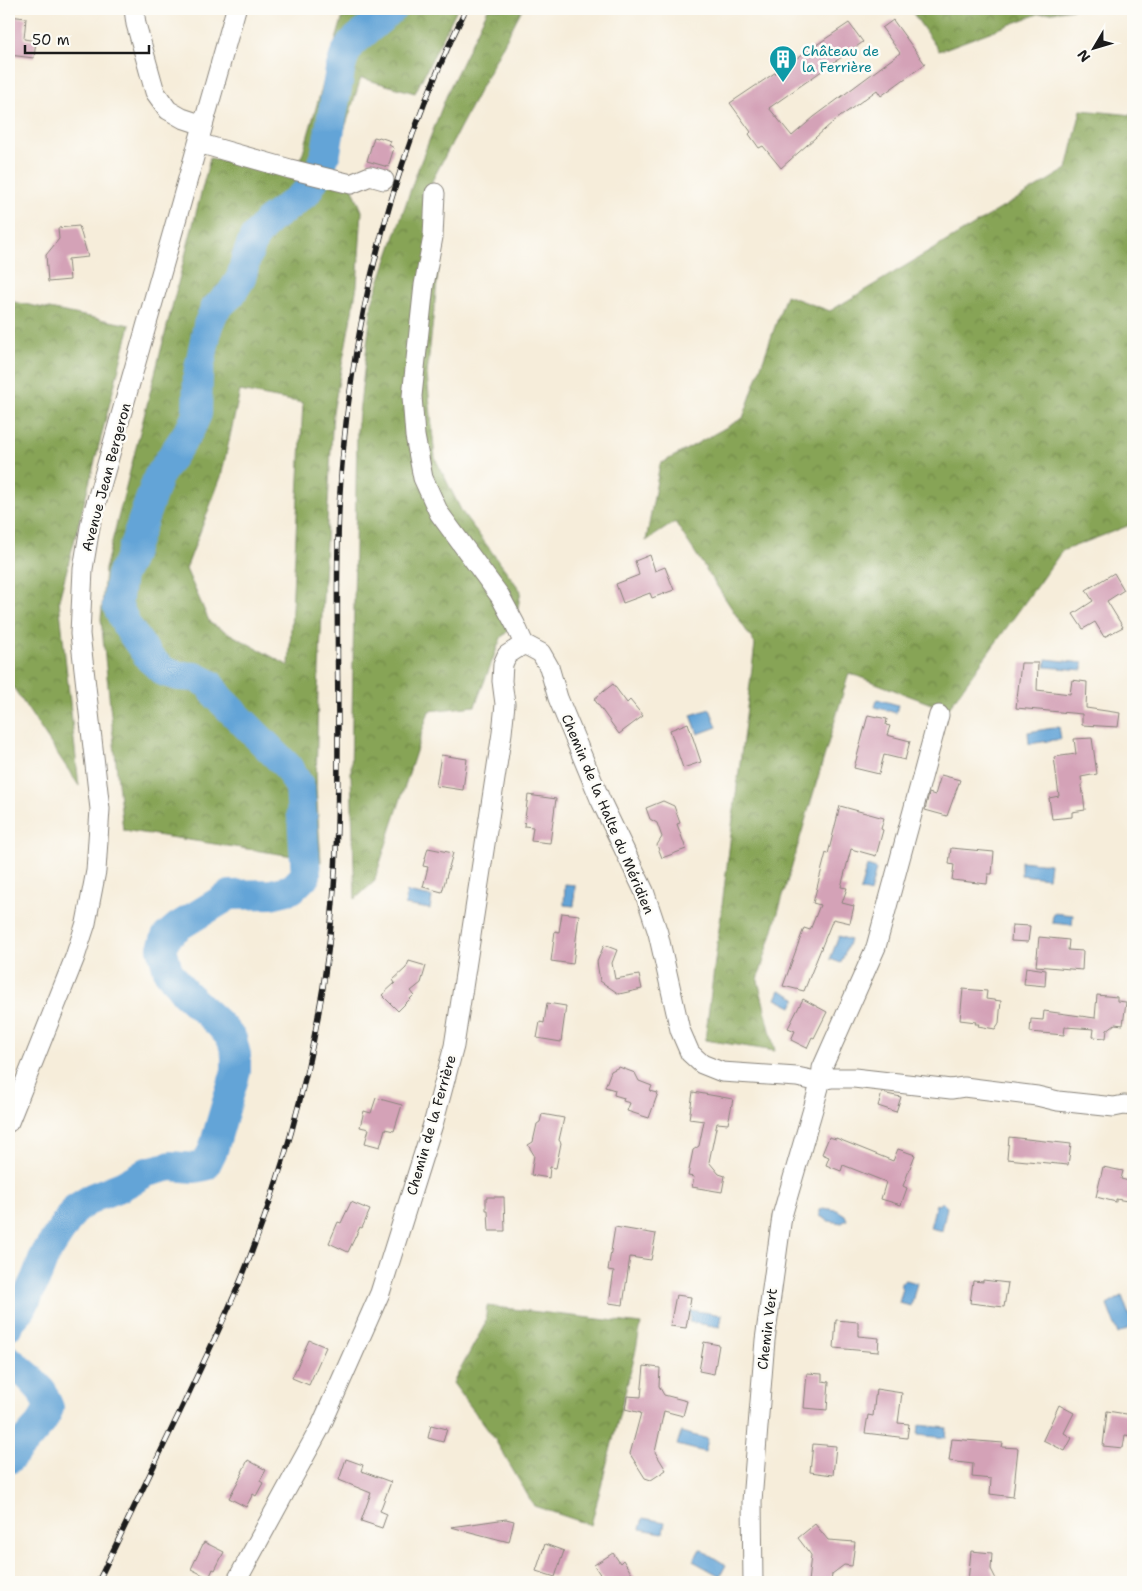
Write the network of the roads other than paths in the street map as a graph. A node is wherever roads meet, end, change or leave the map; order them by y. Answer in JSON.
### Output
{"nodes":[{"id":1,"x":134,"y":9,"type":"edge"},
{"id":2,"x":236,"y":9,"type":"edge"},
{"id":3,"x":201,"y":134,"type":"junction"},
{"id":4,"x":384,"y":180,"type":"dead end"},
{"id":5,"x":435,"y":193,"type":"dead end"},
{"id":6,"x":524,"y":644,"type":"junction"},
{"id":7,"x":939,"y":715,"type":"dead end"},
{"id":8,"x":821,"y":1080,"type":"junction"},
{"id":9,"x":1133,"y":1106,"type":"edge"},
{"id":10,"x":9,"y":1122,"type":"edge"},
{"id":11,"x":236,"y":1582,"type":"edge"},
{"id":12,"x":752,"y":1582,"type":"edge"}],
"edges":[{"from":1,"to":3,"type":"street"},
{"from":2,"to":3,"type":"street","name":"Avenue Jean Bergeron"},
{"from":3,"to":4,"type":"street"},
{"from":3,"to":10,"type":"street","name":"Avenue Jean Bergeron"},
{"from":5,"to":6,"type":"street","name":"Chemin de la Halte du Méridien"},
{"from":6,"to":8,"type":"street","name":"Chemin de la Halte du Méridien"},
{"from":6,"to":11,"type":"street","name":"Chemin de la Ferrière"},
{"from":7,"to":8,"type":"street","name":"Chemin Vert"},
{"from":8,"to":9,"type":"street","name":"Chemin de la Halte du Méridien"},
{"from":8,"to":12,"type":"street","name":"Chemin Vert"}]}
